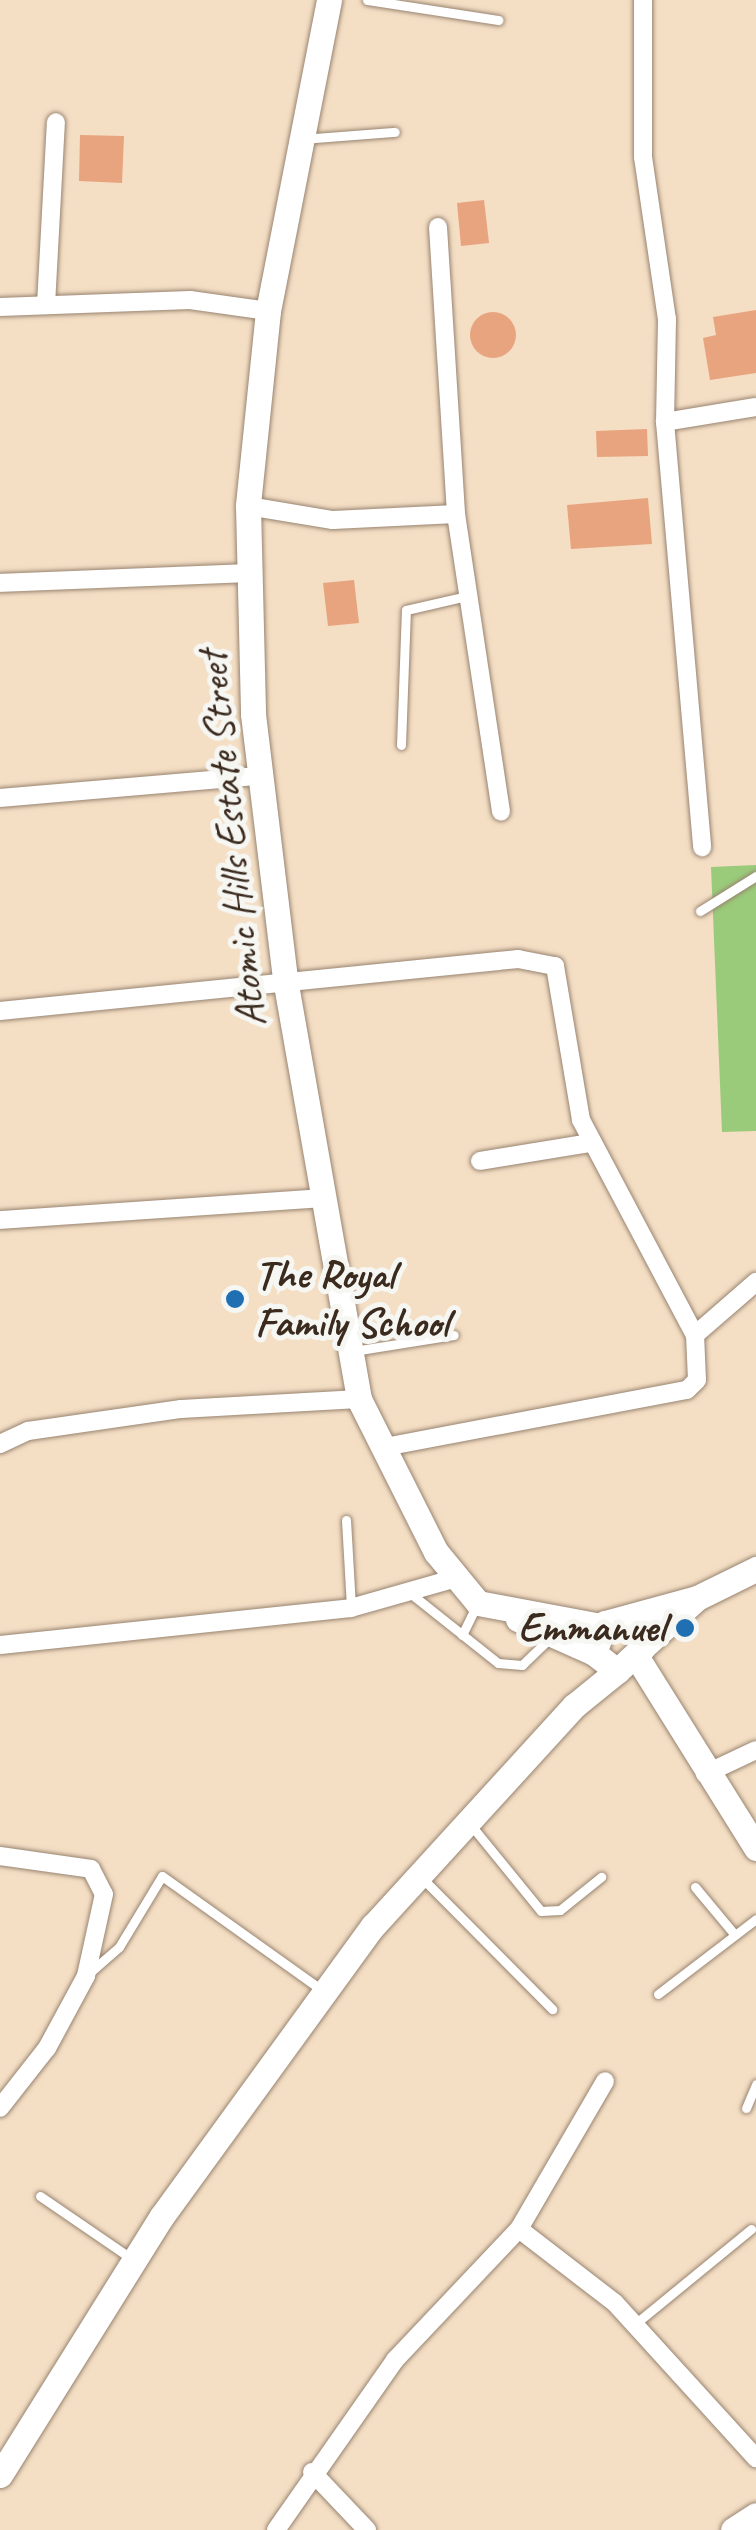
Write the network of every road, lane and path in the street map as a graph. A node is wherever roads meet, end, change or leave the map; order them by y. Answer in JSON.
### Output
{"nodes":[{"id":1,"x":329,"y":0,"type":"edge"},
{"id":2,"x":367,"y":0,"type":"edge"},
{"id":3,"x":643,"y":0,"type":"edge"},
{"id":4,"x":498,"y":20,"type":"dead end"},
{"id":5,"x":56,"y":122,"type":"dead end"},
{"id":6,"x":394,"y":132,"type":"dead end"},
{"id":7,"x":300,"y":139,"type":"junction"},
{"id":8,"x":438,"y":226,"type":"dead end"},
{"id":9,"x":46,"y":304,"type":"junction"},
{"id":10,"x":0,"y":307,"type":"edge"},
{"id":11,"x":268,"y":312,"type":"junction"},
{"id":12,"x":756,"y":407,"type":"edge"},
{"id":13,"x":665,"y":422,"type":"junction"},
{"id":14,"x":248,"y":506,"type":"junction"},
{"id":15,"x":456,"y":514,"type":"junction"},
{"id":16,"x":248,"y":574,"type":"junction"},
{"id":17,"x":0,"y":583,"type":"edge"},
{"id":18,"x":468,"y":596,"type":"junction"},
{"id":19,"x":401,"y":745,"type":"dead end"},
{"id":20,"x":258,"y":776,"type":"junction"},
{"id":21,"x":0,"y":798,"type":"edge"},
{"id":22,"x":501,"y":812,"type":"dead end"},
{"id":23,"x":702,"y":847,"type":"dead end"},
{"id":24,"x":756,"y":876,"type":"edge"},
{"id":25,"x":700,"y":910,"type":"dead end"},
{"id":26,"x":284,"y":979,"type":"junction"},
{"id":27,"x":0,"y":1011,"type":"edge"},
{"id":28,"x":590,"y":1143,"type":"junction"},
{"id":29,"x":480,"y":1160,"type":"dead end"},
{"id":30,"x":322,"y":1198,"type":"junction"},
{"id":31,"x":0,"y":1220,"type":"edge"},
{"id":32,"x":756,"y":1282,"type":"edge"},
{"id":33,"x":454,"y":1335,"type":"dead end"},
{"id":34,"x":695,"y":1336,"type":"junction"},
{"id":35,"x":352,"y":1352,"type":"junction"},
{"id":36,"x":359,"y":1399,"type":"junction"},
{"id":37,"x":1,"y":1438,"type":"edge"},
{"id":38,"x":390,"y":1446,"type":"junction"},
{"id":39,"x":346,"y":1520,"type":"dead end"},
{"id":40,"x":756,"y":1569,"type":"edge"},
{"id":41,"x":453,"y":1579,"type":"junction"},
{"id":42,"x":409,"y":1592,"type":"junction"},
{"id":43,"x":697,"y":1598,"type":"junction"},
{"id":44,"x":478,"y":1603,"type":"junction"},
{"id":45,"x":351,"y":1608,"type":"junction"},
{"id":46,"x":509,"y":1614,"type":"junction"},
{"id":47,"x":610,"y":1623,"type":"junction"},
{"id":48,"x":462,"y":1634,"type":"junction"},
{"id":49,"x":551,"y":1637,"type":"junction"},
{"id":50,"x":0,"y":1645,"type":"edge"},
{"id":51,"x":619,"y":1661,"type":"junction"},
{"id":52,"x":756,"y":1750,"type":"edge"},
{"id":53,"x":706,"y":1774,"type":"junction"},
{"id":54,"x":469,"y":1822,"type":"junction"},
{"id":55,"x":756,"y":1848,"type":"edge"},
{"id":56,"x":0,"y":1856,"type":"edge"},
{"id":57,"x":420,"y":1876,"type":"junction"},
{"id":58,"x":601,"y":1877,"type":"dead end"},
{"id":59,"x":694,"y":1888,"type":"dead end"},
{"id":60,"x":756,"y":1919,"type":"edge"},
{"id":61,"x":735,"y":1934,"type":"junction"},
{"id":62,"x":86,"y":1976,"type":"junction"},
{"id":63,"x":323,"y":1992,"type":"junction"},
{"id":64,"x":658,"y":1994,"type":"dead end"},
{"id":65,"x":552,"y":2009,"type":"dead end"},
{"id":66,"x":605,"y":2081,"type":"dead end"},
{"id":67,"x":756,"y":2084,"type":"edge"},
{"id":68,"x":0,"y":2108,"type":"edge"},
{"id":69,"x":746,"y":2108,"type":"dead end"},
{"id":70,"x":40,"y":2196,"type":"dead end"},
{"id":71,"x":519,"y":2228,"type":"junction"},
{"id":72,"x":752,"y":2229,"type":"dead end"},
{"id":73,"x":134,"y":2261,"type":"junction"},
{"id":74,"x":635,"y":2324,"type":"junction"},
{"id":75,"x":756,"y":2458,"type":"edge"},
{"id":76,"x":312,"y":2472,"type":"junction"},
{"id":77,"x":0,"y":2475,"type":"edge"},
{"id":78,"x":756,"y":2515,"type":"edge"},
{"id":79,"x":276,"y":2530,"type":"edge"},
{"id":80,"x":367,"y":2530,"type":"edge"},
{"id":81,"x":733,"y":2530,"type":"edge"}],
"edges":[{"from":1,"to":7,"type":"street","name":"Atomic Hills Estate Street"},
{"from":2,"to":4,"type":"lane"},
{"from":3,"to":13,"type":"street"},
{"from":5,"to":9,"type":"street"},
{"from":6,"to":7,"type":"lane"},
{"from":7,"to":11,"type":"street","name":"Atomic Hills Estate Street"},
{"from":8,"to":15,"type":"street"},
{"from":9,"to":10,"type":"street"},
{"from":9,"to":11,"type":"street"},
{"from":11,"to":14,"type":"street","name":"Atomic Hills Estate Street"},
{"from":12,"to":13,"type":"street"},
{"from":13,"to":23,"type":"street"},
{"from":14,"to":15,"type":"street"},
{"from":14,"to":16,"type":"street","name":"Atomic Hills Estate Street"},
{"from":15,"to":18,"type":"street"},
{"from":16,"to":17,"type":"street"},
{"from":16,"to":20,"type":"street","name":"Atomic Hills Estate Street"},
{"from":18,"to":19,"type":"lane"},
{"from":18,"to":22,"type":"street"},
{"from":20,"to":21,"type":"street"},
{"from":20,"to":26,"type":"street","name":"Atomic Hills Estate Street"},
{"from":24,"to":25,"type":"lane"},
{"from":26,"to":27,"type":"street"},
{"from":26,"to":28,"type":"street"},
{"from":26,"to":30,"type":"street","name":"Atomic Hills Estate Street"},
{"from":28,"to":29,"type":"street"},
{"from":28,"to":34,"type":"street"},
{"from":30,"to":31,"type":"street"},
{"from":30,"to":35,"type":"street","name":"Atomic Hills Estate Street"},
{"from":32,"to":34,"type":"street"},
{"from":33,"to":35,"type":"lane"},
{"from":34,"to":38,"type":"street"},
{"from":35,"to":36,"type":"street","name":"Atomic Hills Estate Street"},
{"from":36,"to":37,"type":"street"},
{"from":36,"to":38,"type":"street","name":"Atomic Hills Estate Street"},
{"from":38,"to":41,"type":"street","name":"Atomic Hills Estate Street"},
{"from":39,"to":45,"type":"lane"},
{"from":40,"to":43,"type":"street","name":"Atomic Hills Estate Street"},
{"from":41,"to":42,"type":"street"},
{"from":41,"to":44,"type":"street","name":"Atomic Hills Estate Street"},
{"from":42,"to":45,"type":"street"},
{"from":42,"to":48,"type":"lane"},
{"from":43,"to":47,"type":"street","name":"Atomic Hills Estate Street"},
{"from":43,"to":51,"type":"street","name":"Atomic Hills Estate Street"},
{"from":44,"to":46,"type":"street","name":"Atomic Hills Estate Street"},
{"from":44,"to":48,"type":"lane"},
{"from":45,"to":50,"type":"street"},
{"from":46,"to":47,"type":"street","name":"Atomic Hills Estate Street"},
{"from":46,"to":49,"type":"street","name":"Atomic Hills Estate Street"},
{"from":47,"to":51,"type":"street"},
{"from":47,"to":51,"type":"street"},
{"from":48,"to":49,"type":"lane"},
{"from":49,"to":51,"type":"street","name":"Atomic Hills Estate Street"},
{"from":51,"to":53,"type":"street"},
{"from":51,"to":54,"type":"street"},
{"from":52,"to":53,"type":"street"},
{"from":53,"to":55,"type":"street"},
{"from":54,"to":57,"type":"street"},
{"from":54,"to":58,"type":"lane"},
{"from":56,"to":62,"type":"street"},
{"from":57,"to":63,"type":"street"},
{"from":57,"to":65,"type":"lane"},
{"from":59,"to":61,"type":"lane"},
{"from":60,"to":61,"type":"lane"},
{"from":61,"to":64,"type":"lane"},
{"from":62,"to":63,"type":"lane"},
{"from":62,"to":68,"type":"street"},
{"from":63,"to":73,"type":"street"},
{"from":66,"to":71,"type":"street"},
{"from":67,"to":69,"type":"lane"},
{"from":70,"to":73,"type":"lane"},
{"from":71,"to":74,"type":"street"},
{"from":71,"to":76,"type":"street"},
{"from":72,"to":74,"type":"lane"},
{"from":73,"to":77,"type":"street"},
{"from":74,"to":75,"type":"street"},
{"from":76,"to":79,"type":"street"},
{"from":76,"to":80,"type":"street"},
{"from":78,"to":81,"type":"street"}]}
